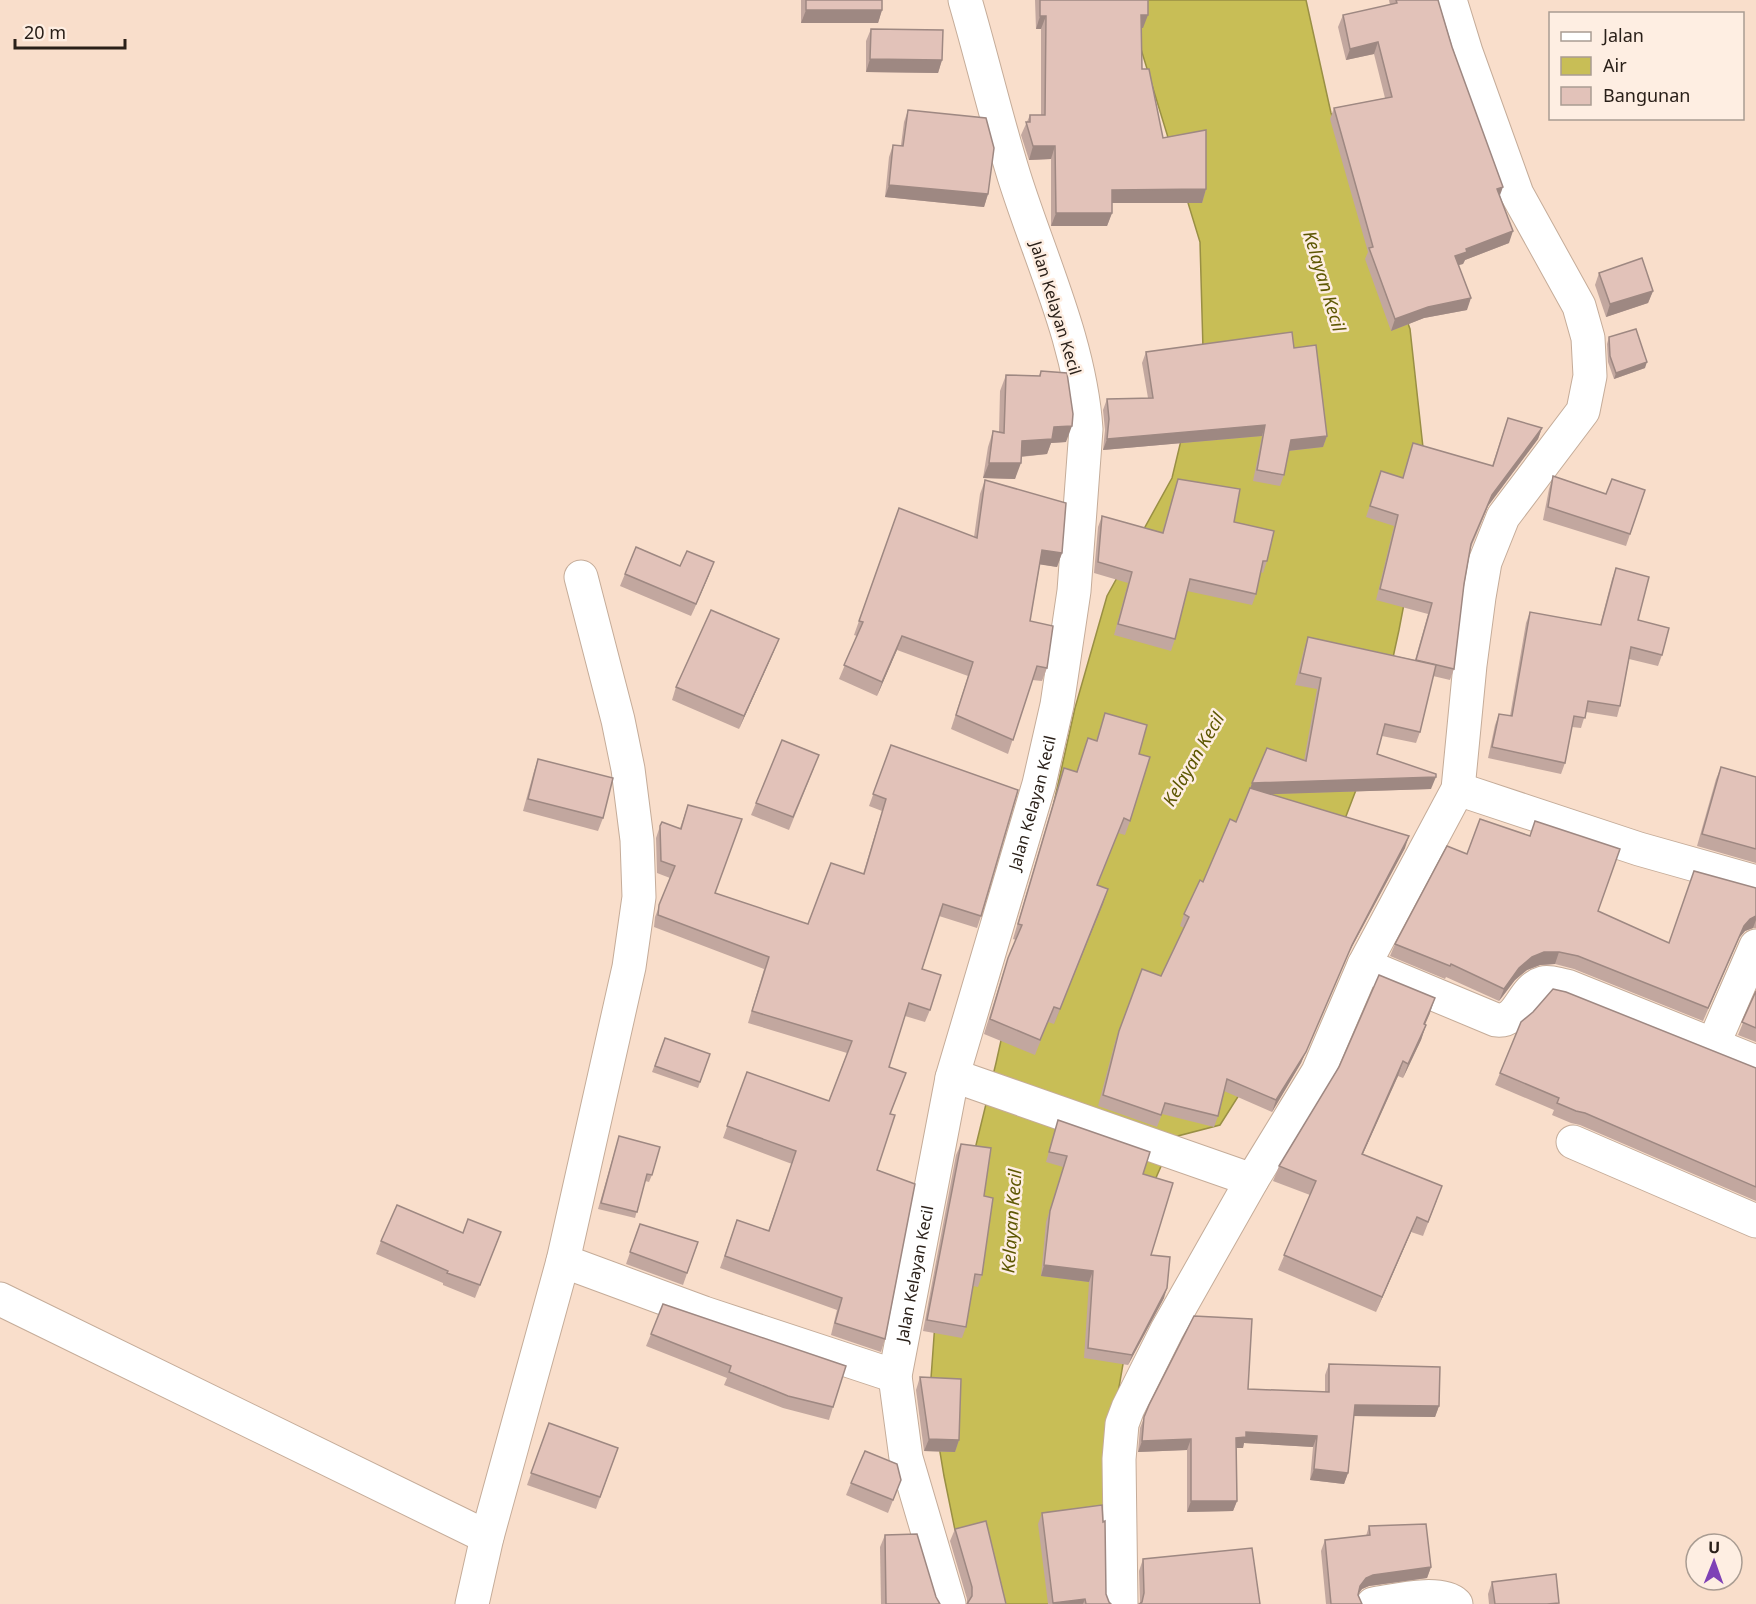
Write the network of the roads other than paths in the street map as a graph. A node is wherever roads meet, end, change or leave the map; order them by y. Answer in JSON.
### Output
{"nodes":[{"id":1,"x":966,"y":0,"type":"edge"},
{"id":2,"x":1450,"y":0,"type":"edge"},
{"id":3,"x":581,"y":577,"type":"dead end"},
{"id":4,"x":1458,"y":789,"type":"junction"},
{"id":5,"x":1756,"y":882,"type":"edge"},
{"id":6,"x":1756,"y":946,"type":"edge"},
{"id":7,"x":1364,"y":965,"type":"junction"},
{"id":8,"x":1713,"y":1046,"type":"junction"},
{"id":9,"x":1756,"y":1062,"type":"edge"},
{"id":10,"x":960,"y":1080,"type":"junction"},
{"id":11,"x":1573,"y":1142,"type":"dead end"},
{"id":12,"x":1252,"y":1180,"type":"junction"},
{"id":13,"x":1756,"y":1221,"type":"edge"},
{"id":14,"x":563,"y":1261,"type":"junction"},
{"id":15,"x":0,"y":1299,"type":"edge"},
{"id":16,"x":895,"y":1376,"type":"junction"},
{"id":17,"x":487,"y":1537,"type":"junction"},
{"id":18,"x":472,"y":1604,"type":"edge"},
{"id":19,"x":949,"y":1604,"type":"edge"},
{"id":20,"x":1121,"y":1604,"type":"edge"},
{"id":21,"x":1373,"y":1604,"type":"edge"},
{"id":22,"x":1456,"y":1604,"type":"edge"}],
"edges":[{"from":1,"to":10,"type":"street","name":"Jalan Kelayan Kecil"},
{"from":2,"to":4,"type":"street"},
{"from":3,"to":14,"type":"street"},
{"from":4,"to":5,"type":"street"},
{"from":4,"to":7,"type":"street"},
{"from":6,"to":8,"type":"street"},
{"from":7,"to":8,"type":"street"},
{"from":7,"to":12,"type":"street"},
{"from":8,"to":9,"type":"street"},
{"from":10,"to":12,"type":"street"},
{"from":10,"to":16,"type":"street","name":"Jalan Kelayan Kecil"},
{"from":11,"to":13,"type":"street"},
{"from":12,"to":20,"type":"street"},
{"from":14,"to":16,"type":"street"},
{"from":14,"to":17,"type":"street"},
{"from":15,"to":17,"type":"street"},
{"from":16,"to":19,"type":"street","name":"Jalan Kelayan Kecil"},
{"from":17,"to":18,"type":"street"},
{"from":21,"to":22,"type":"street"}]}
